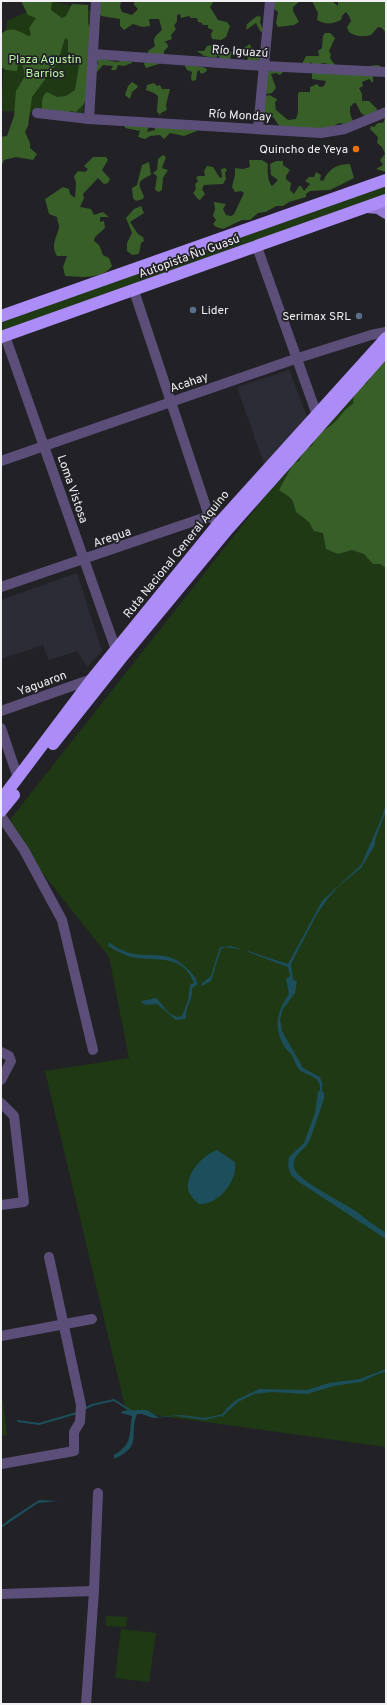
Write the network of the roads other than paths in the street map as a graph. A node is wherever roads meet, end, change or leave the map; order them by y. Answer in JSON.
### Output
{"nodes":[{"id":1,"x":96,"y":1,"type":"edge"},
{"id":2,"x":270,"y":1,"type":"edge"},
{"id":3,"x":92,"y":54,"type":"junction"},
{"id":4,"x":264,"y":66,"type":"junction"},
{"id":5,"x":386,"y":72,"type":"edge"},
{"id":6,"x":386,"y":112,"type":"edge"},
{"id":7,"x":37,"y":113,"type":"dead end"},
{"id":8,"x":89,"y":119,"type":"junction"},
{"id":9,"x":258,"y":129,"type":"junction"},
{"id":10,"x":386,"y":174,"type":"edge"},
{"id":11,"x":386,"y":180,"type":"edge"},
{"id":12,"x":343,"y":195,"type":"junction"},
{"id":13,"x":386,"y":200,"type":"edge"},
{"id":14,"x":368,"y":207,"type":"junction"},
{"id":15,"x":386,"y":213,"type":"edge"},
{"id":16,"x":257,"y":247,"type":"junction"},
{"id":17,"x":134,"y":291,"type":"junction"},
{"id":18,"x":1,"y":316,"type":"edge"},
{"id":19,"x":386,"y":332,"type":"edge"},
{"id":20,"x":3,"y":337,"type":"edge"},
{"id":21,"x":386,"y":338,"type":"edge"},
{"id":22,"x":386,"y":351,"type":"edge"},
{"id":23,"x":295,"y":359,"type":"junction"},
{"id":24,"x":171,"y":402,"type":"junction"},
{"id":25,"x":317,"y":415,"type":"junction"},
{"id":26,"x":44,"y":446,"type":"junction"},
{"id":27,"x":1,"y":461,"type":"edge"},
{"id":28,"x":219,"y":523,"type":"junction"},
{"id":29,"x":84,"y":560,"type":"junction"},
{"id":30,"x":1,"y":587,"type":"edge"},
{"id":31,"x":116,"y":650,"type":"junction"},
{"id":32,"x":92,"y":679,"type":"junction"},
{"id":33,"x":1,"y":711,"type":"edge"},
{"id":34,"x":1,"y":728,"type":"edge"},
{"id":35,"x":18,"y":778,"type":"junction"},
{"id":36,"x":1,"y":800,"type":"edge"},
{"id":37,"x":1,"y":811,"type":"edge"},
{"id":38,"x":1,"y":816,"type":"edge"},
{"id":39,"x":93,"y":1050,"type":"dead end"},
{"id":40,"x":1,"y":1052,"type":"edge"},
{"id":41,"x":3,"y":1077,"type":"edge"},
{"id":42,"x":1,"y":1103,"type":"edge"},
{"id":43,"x":1,"y":1205,"type":"edge"},
{"id":44,"x":49,"y":1257,"type":"dead end"},
{"id":45,"x":92,"y":1319,"type":"dead end"},
{"id":46,"x":62,"y":1325,"type":"junction"},
{"id":47,"x":1,"y":1336,"type":"edge"},
{"id":48,"x":1,"y":1464,"type":"edge"},
{"id":49,"x":98,"y":1493,"type":"dead end"},
{"id":50,"x":94,"y":1591,"type":"junction"},
{"id":51,"x":1,"y":1594,"type":"edge"},
{"id":52,"x":86,"y":1704,"type":"edge"}],
"edges":[{"from":1,"to":3,"type":"street"},
{"from":2,"to":4,"type":"street"},
{"from":3,"to":4,"type":"street","name":"Río Iguazú"},
{"from":3,"to":8,"type":"street"},
{"from":4,"to":5,"type":"street","name":"Río Iguazú"},
{"from":4,"to":9,"type":"street"},
{"from":6,"to":9,"type":"street","name":"Río Monday"},
{"from":7,"to":8,"type":"street","name":"Río Monday"},
{"from":8,"to":9,"type":"street","name":"Río Monday"},
{"from":10,"to":12,"type":"highway"},
{"from":11,"to":12,"type":"highway","name":"Autopista Ñu Guasú"},
{"from":12,"to":18,"type":"highway","name":"Autopista Ñu Guasú"},
{"from":13,"to":14,"type":"highway","name":"Autopista Ñu Guasú"},
{"from":14,"to":15,"type":"main road"},
{"from":14,"to":16,"type":"highway","name":"Autopista Ñu Guasú"},
{"from":16,"to":17,"type":"highway","name":"Autopista Ñu Guasú"},
{"from":16,"to":23,"type":"street"},
{"from":17,"to":20,"type":"highway","name":"Autopista Ñu Guasú"},
{"from":17,"to":24,"type":"street"},
{"from":19,"to":23,"type":"street","name":"Acahay"},
{"from":20,"to":26,"type":"street","name":"Loma Vistosa"},
{"from":21,"to":25,"type":"highway","name":"Ruta Nacional General Aquino"},
{"from":22,"to":28,"type":"highway","name":"Ruta Nacional General Aquino"},
{"from":23,"to":24,"type":"street","name":"Acahay"},
{"from":23,"to":25,"type":"street"},
{"from":24,"to":26,"type":"street","name":"Acahay"},
{"from":24,"to":28,"type":"street"},
{"from":25,"to":28,"type":"highway","name":"Ruta Nacional General Aquino"},
{"from":26,"to":27,"type":"street","name":"Acahay"},
{"from":26,"to":29,"type":"street","name":"Loma Vistosa"},
{"from":28,"to":29,"type":"street","name":"Aregua"},
{"from":28,"to":31,"type":"highway","name":"Ruta Nacional General Aquino"},
{"from":28,"to":37,"type":"highway","name":"Ruta Nacional General Aquino"},
{"from":29,"to":30,"type":"street","name":"Aregua"},
{"from":29,"to":31,"type":"street","name":"Loma Vistosa"},
{"from":31,"to":32,"type":"highway","name":"Ruta Nacional General Aquino"},
{"from":32,"to":33,"type":"street","name":"Yaguaron"},
{"from":32,"to":35,"type":"highway","name":"Ruta Nacional General Aquino"},
{"from":34,"to":35,"type":"street"},
{"from":35,"to":36,"type":"highway","name":"Ruta Nacional General Aquino"},
{"from":38,"to":39,"type":"street"},
{"from":40,"to":41,"type":"street"},
{"from":42,"to":43,"type":"street"},
{"from":44,"to":46,"type":"street"},
{"from":45,"to":46,"type":"street"},
{"from":46,"to":47,"type":"street"},
{"from":46,"to":48,"type":"street"},
{"from":49,"to":50,"type":"street"},
{"from":50,"to":51,"type":"street"},
{"from":50,"to":52,"type":"street"}]}
